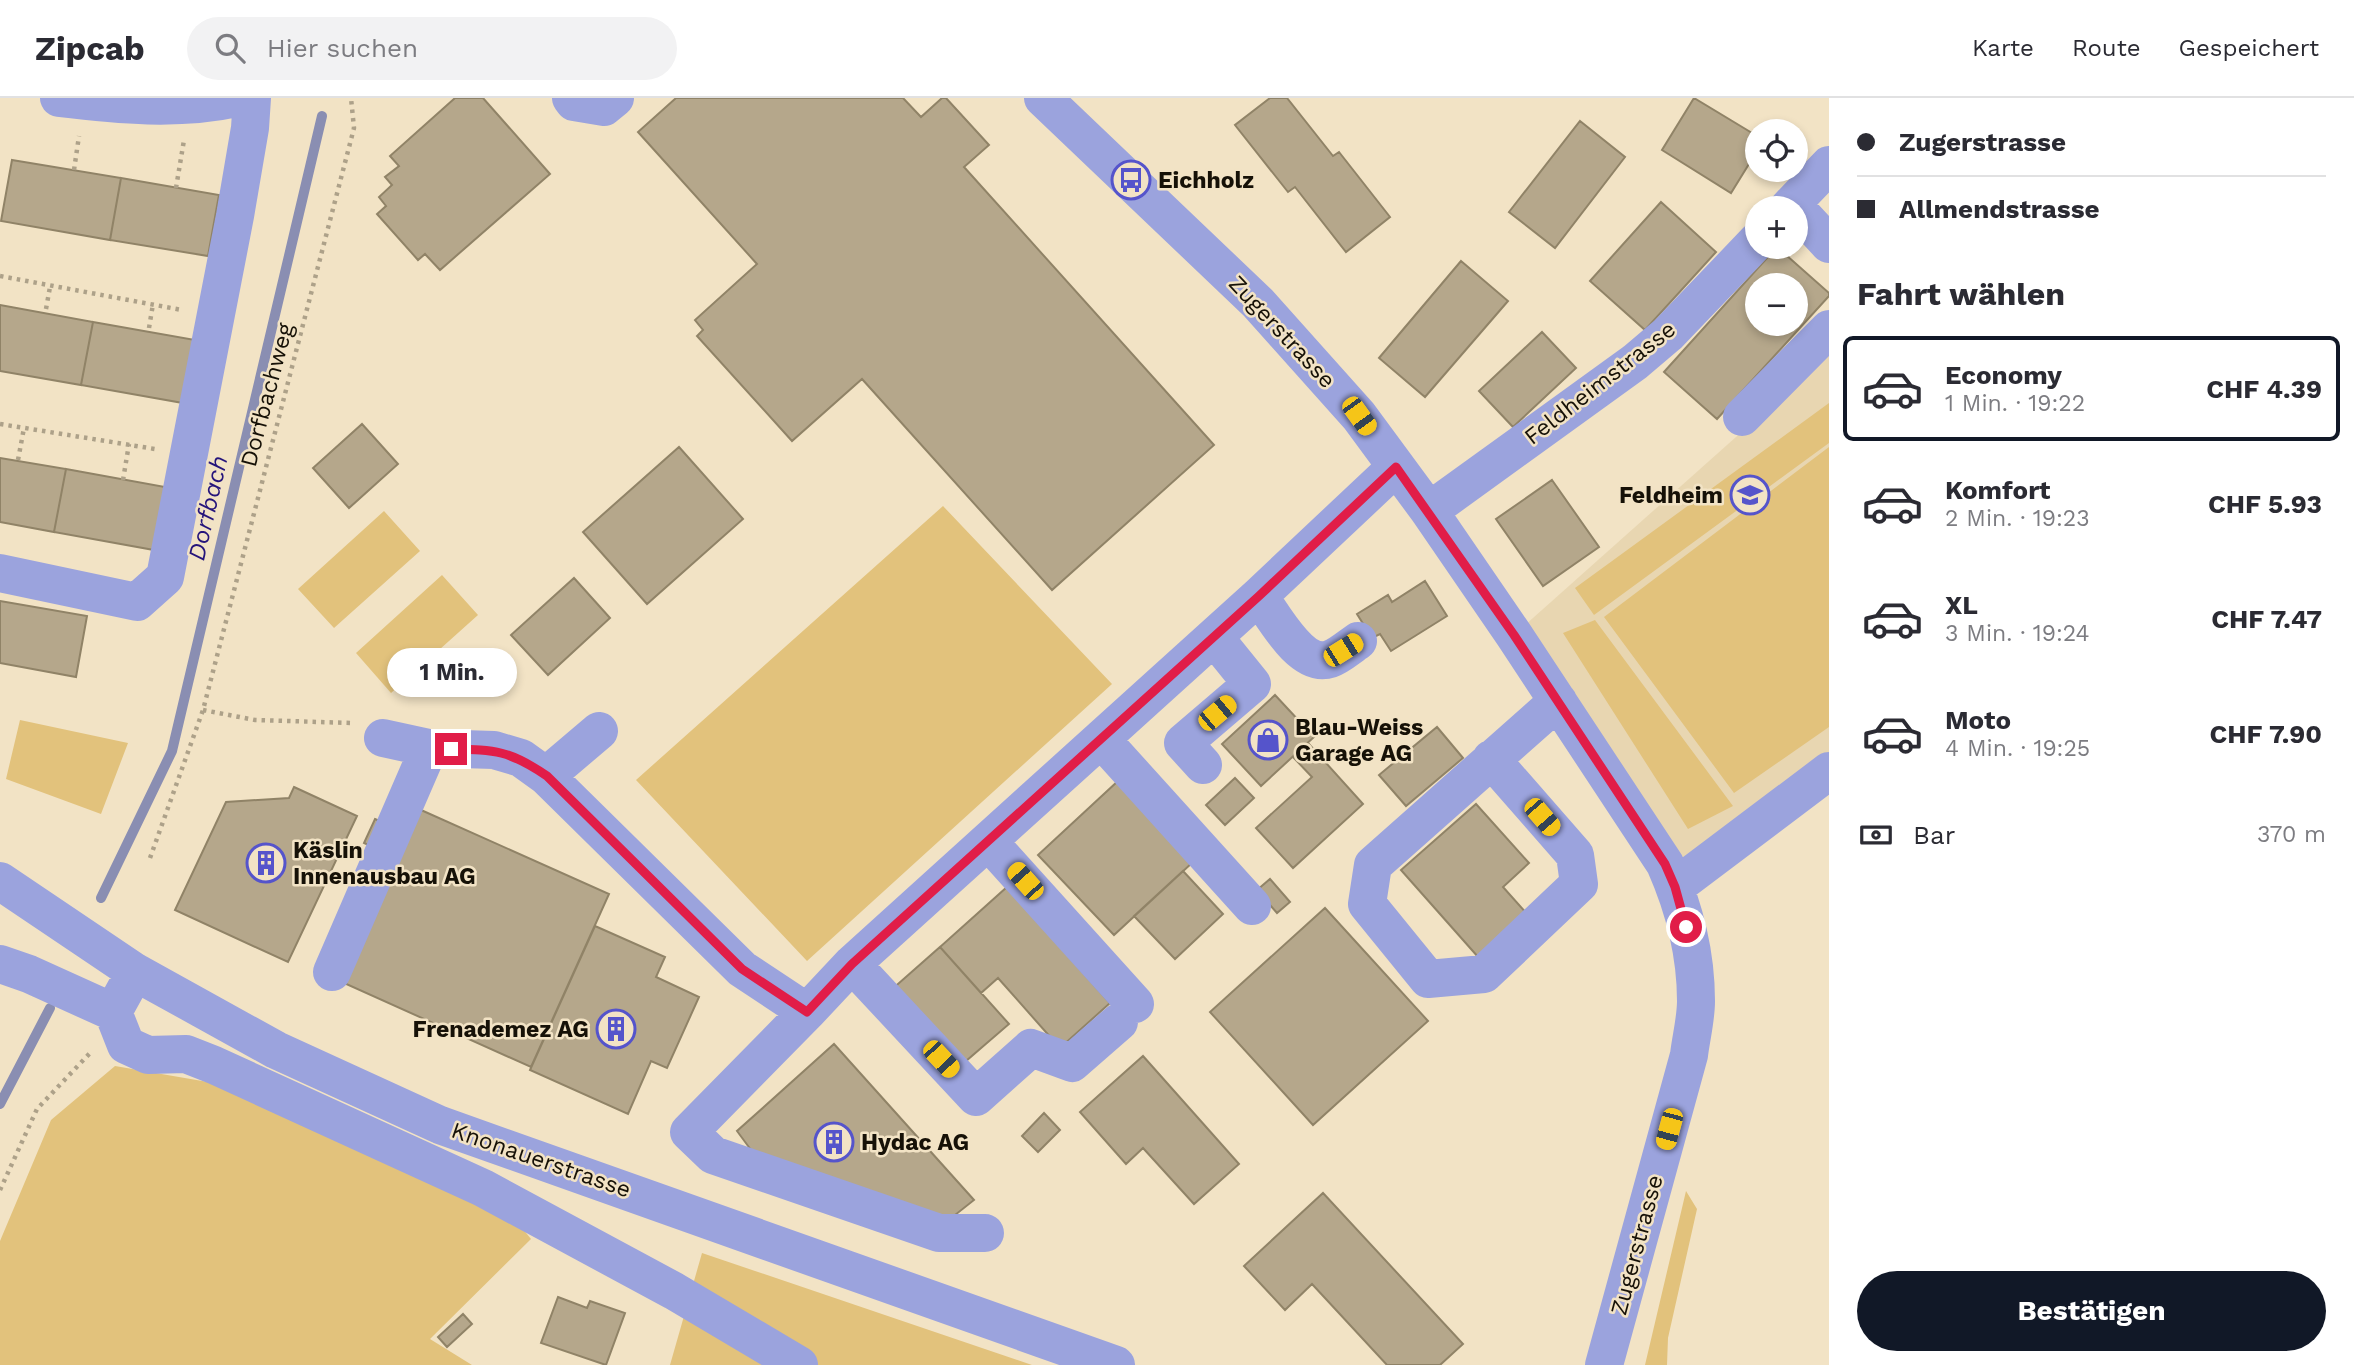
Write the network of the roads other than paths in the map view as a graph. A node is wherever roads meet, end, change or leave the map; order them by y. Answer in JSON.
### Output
{"nodes":[{"id":1,"x":60,"y":98,"type":"edge"},
{"id":2,"x":237,"y":98,"type":"edge"},
{"id":3,"x":252,"y":98,"type":"edge"},
{"id":4,"x":571,"y":98,"type":"edge"},
{"id":5,"x":615,"y":98,"type":"edge"},
{"id":6,"x":1043,"y":98,"type":"edge"},
{"id":7,"x":1829,"y":165,"type":"edge"},
{"id":8,"x":1800,"y":196,"type":"edge"},
{"id":9,"x":1808,"y":224,"type":"edge"},
{"id":10,"x":1829,"y":244,"type":"edge"},
{"id":11,"x":1745,"y":254,"type":"edge"},
{"id":12,"x":1829,"y":329,"type":"edge"},
{"id":13,"x":1742,"y":417,"type":"dead end"},
{"id":14,"x":1396,"y":467,"type":"junction"},
{"id":15,"x":1429,"y":511,"type":"junction"},
{"id":16,"x":0,"y":573,"type":"edge"},
{"id":17,"x":1259,"y":596,"type":"junction"},
{"id":18,"x":1214,"y":637,"type":"junction"},
{"id":19,"x":1358,"y":641,"type":"dead end"},
{"id":20,"x":1558,"y":701,"type":"junction"},
{"id":21,"x":599,"y":731,"type":"dead end"},
{"id":22,"x":383,"y":738,"type":"road end"},
{"id":23,"x":1101,"y":739,"type":"junction"},
{"id":24,"x":429,"y":748,"type":"junction"},
{"id":25,"x":1491,"y":760,"type":"junction"},
{"id":26,"x":1203,"y":765,"type":"dead end"},
{"id":27,"x":1829,"y":771,"type":"edge"},
{"id":28,"x":547,"y":776,"type":"junction"},
{"id":29,"x":988,"y":841,"type":"junction"},
{"id":30,"x":0,"y":881,"type":"edge"},
{"id":31,"x":1675,"y":887,"type":"junction"},
{"id":32,"x":1252,"y":906,"type":"dead end"},
{"id":33,"x":0,"y":964,"type":"edge"},
{"id":34,"x":852,"y":964,"type":"junction"},
{"id":35,"x":135,"y":972,"type":"junction"},
{"id":36,"x":332,"y":972,"type":"dead end"},
{"id":37,"x":113,"y":1012,"type":"junction"},
{"id":38,"x":807,"y":1012,"type":"junction"},
{"id":39,"x":985,"y":1233,"type":"dead end"},
{"id":40,"x":799,"y":1365,"type":"edge"},
{"id":41,"x":1116,"y":1365,"type":"edge"},
{"id":42,"x":1604,"y":1365,"type":"edge"}],
"edges":[{"from":1,"to":2,"type":"street"},
{"from":3,"to":16,"type":"street"},
{"from":4,"to":5,"type":"street"},
{"from":6,"to":14,"type":"street","name":"Zugerstrasse"},
{"from":7,"to":8,"type":"street"},
{"from":9,"to":10,"type":"street"},
{"from":11,"to":15,"type":"street","name":"Feldheimstrasse"},
{"from":12,"to":13,"type":"street"},
{"from":14,"to":15,"type":"street","name":"Zugerstrasse"},
{"from":14,"to":17,"type":"street"},
{"from":15,"to":20,"type":"street","name":"Zugerstrasse"},
{"from":17,"to":18,"type":"street"},
{"from":17,"to":19,"type":"street"},
{"from":18,"to":23,"type":"street"},
{"from":18,"to":26,"type":"street"},
{"from":20,"to":25,"type":"street"},
{"from":20,"to":31,"type":"street","name":"Zugerstrasse"},
{"from":21,"to":28,"type":"street"},
{"from":22,"to":24,"type":"street"},
{"from":23,"to":29,"type":"street"},
{"from":23,"to":32,"type":"street"},
{"from":24,"to":28,"type":"street"},
{"from":24,"to":36,"type":"street"},
{"from":25,"to":25,"type":"street"},
{"from":27,"to":31,"type":"street"},
{"from":28,"to":38,"type":"street"},
{"from":29,"to":34,"type":"street"},
{"from":29,"to":34,"type":"street"},
{"from":30,"to":35,"type":"street","name":"Knonauerstrasse"},
{"from":31,"to":42,"type":"street","name":"Zugerstrasse"},
{"from":33,"to":37,"type":"street"},
{"from":34,"to":38,"type":"street"},
{"from":35,"to":37,"type":"street"},
{"from":35,"to":41,"type":"street","name":"Knonauerstrasse"},
{"from":37,"to":40,"type":"street"},
{"from":38,"to":39,"type":"street"}]}
